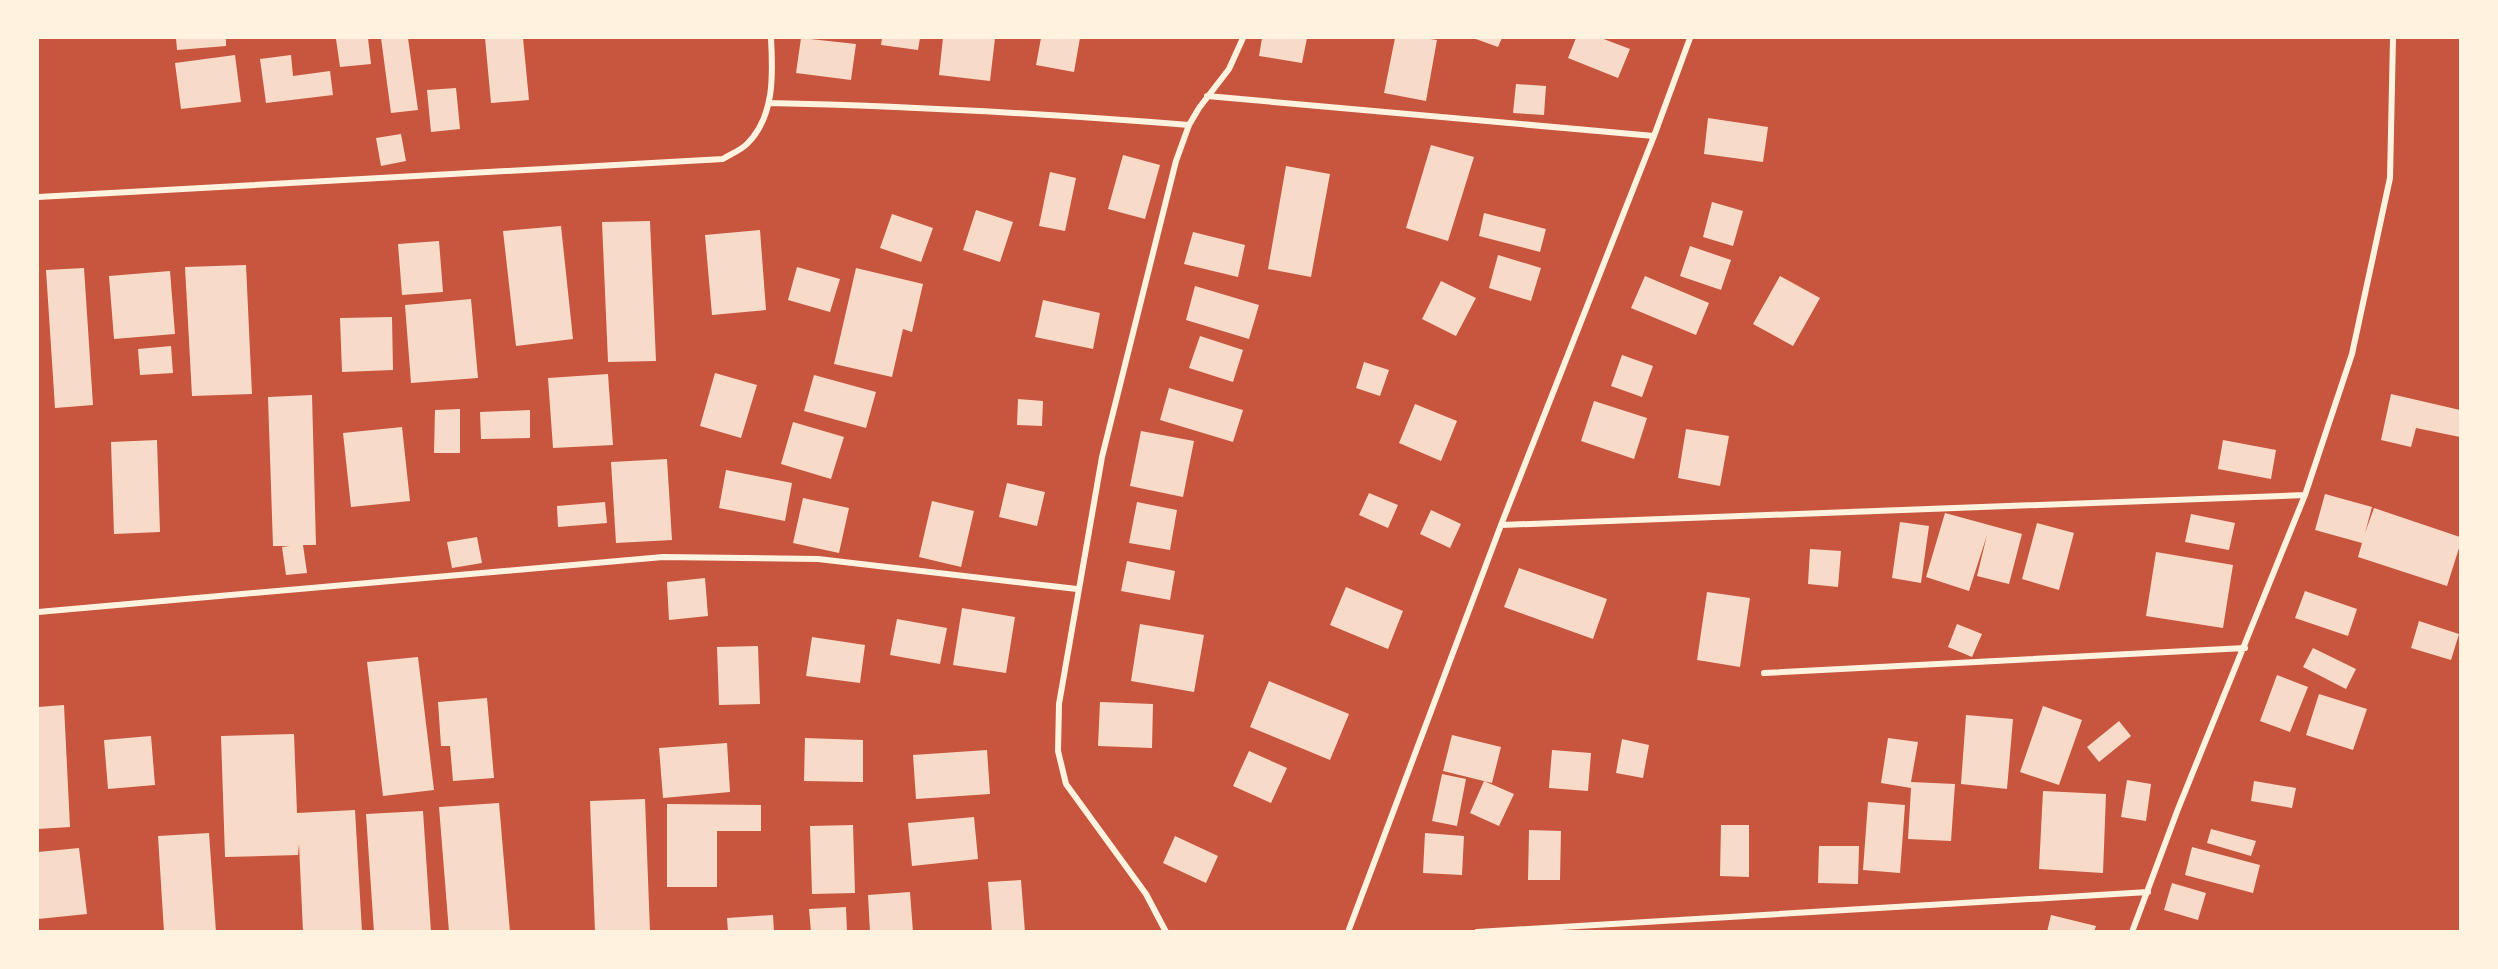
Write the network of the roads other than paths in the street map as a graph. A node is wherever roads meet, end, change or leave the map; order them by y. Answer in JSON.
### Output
{"nodes":[{"id":1,"x":771,"y":38,"type":"edge"},
{"id":2,"x":1243,"y":38,"type":"edge"},
{"id":3,"x":1690,"y":38,"type":"edge"},
{"id":4,"x":2393,"y":38,"type":"edge"},
{"id":5,"x":1208,"y":96,"type":"junction"},
{"id":6,"x":770,"y":103,"type":"junction"},
{"id":7,"x":1189,"y":125,"type":"junction"},
{"id":8,"x":1654,"y":136,"type":"junction"},
{"id":9,"x":38,"y":197,"type":"edge"},
{"id":10,"x":2305,"y":495,"type":"junction"},
{"id":11,"x":1501,"y":525,"type":"junction"},
{"id":12,"x":1077,"y":589,"type":"junction"},
{"id":13,"x":38,"y":612,"type":"edge"},
{"id":14,"x":2246,"y":648,"type":"junction"},
{"id":15,"x":1764,"y":673,"type":"dead end"},
{"id":16,"x":2148,"y":892,"type":"junction"},
{"id":17,"x":1166,"y":932,"type":"edge"},
{"id":18,"x":1348,"y":932,"type":"edge"},
{"id":19,"x":1477,"y":932,"type":"edge"},
{"id":20,"x":2132,"y":932,"type":"edge"}],
"edges":[{"from":1,"to":6,"type":"street"},
{"from":2,"to":5,"type":"street"},
{"from":3,"to":8,"type":"street"},
{"from":4,"to":10,"type":"street"},
{"from":5,"to":7,"type":"street"},
{"from":5,"to":8,"type":"street"},
{"from":6,"to":7,"type":"street"},
{"from":6,"to":9,"type":"street"},
{"from":7,"to":12,"type":"street"},
{"from":8,"to":11,"type":"street"},
{"from":10,"to":11,"type":"street"},
{"from":10,"to":14,"type":"street"},
{"from":11,"to":18,"type":"street"},
{"from":12,"to":13,"type":"street"},
{"from":12,"to":17,"type":"street"},
{"from":14,"to":15,"type":"street"},
{"from":14,"to":16,"type":"street"},
{"from":16,"to":19,"type":"street"},
{"from":16,"to":20,"type":"street"}]}
